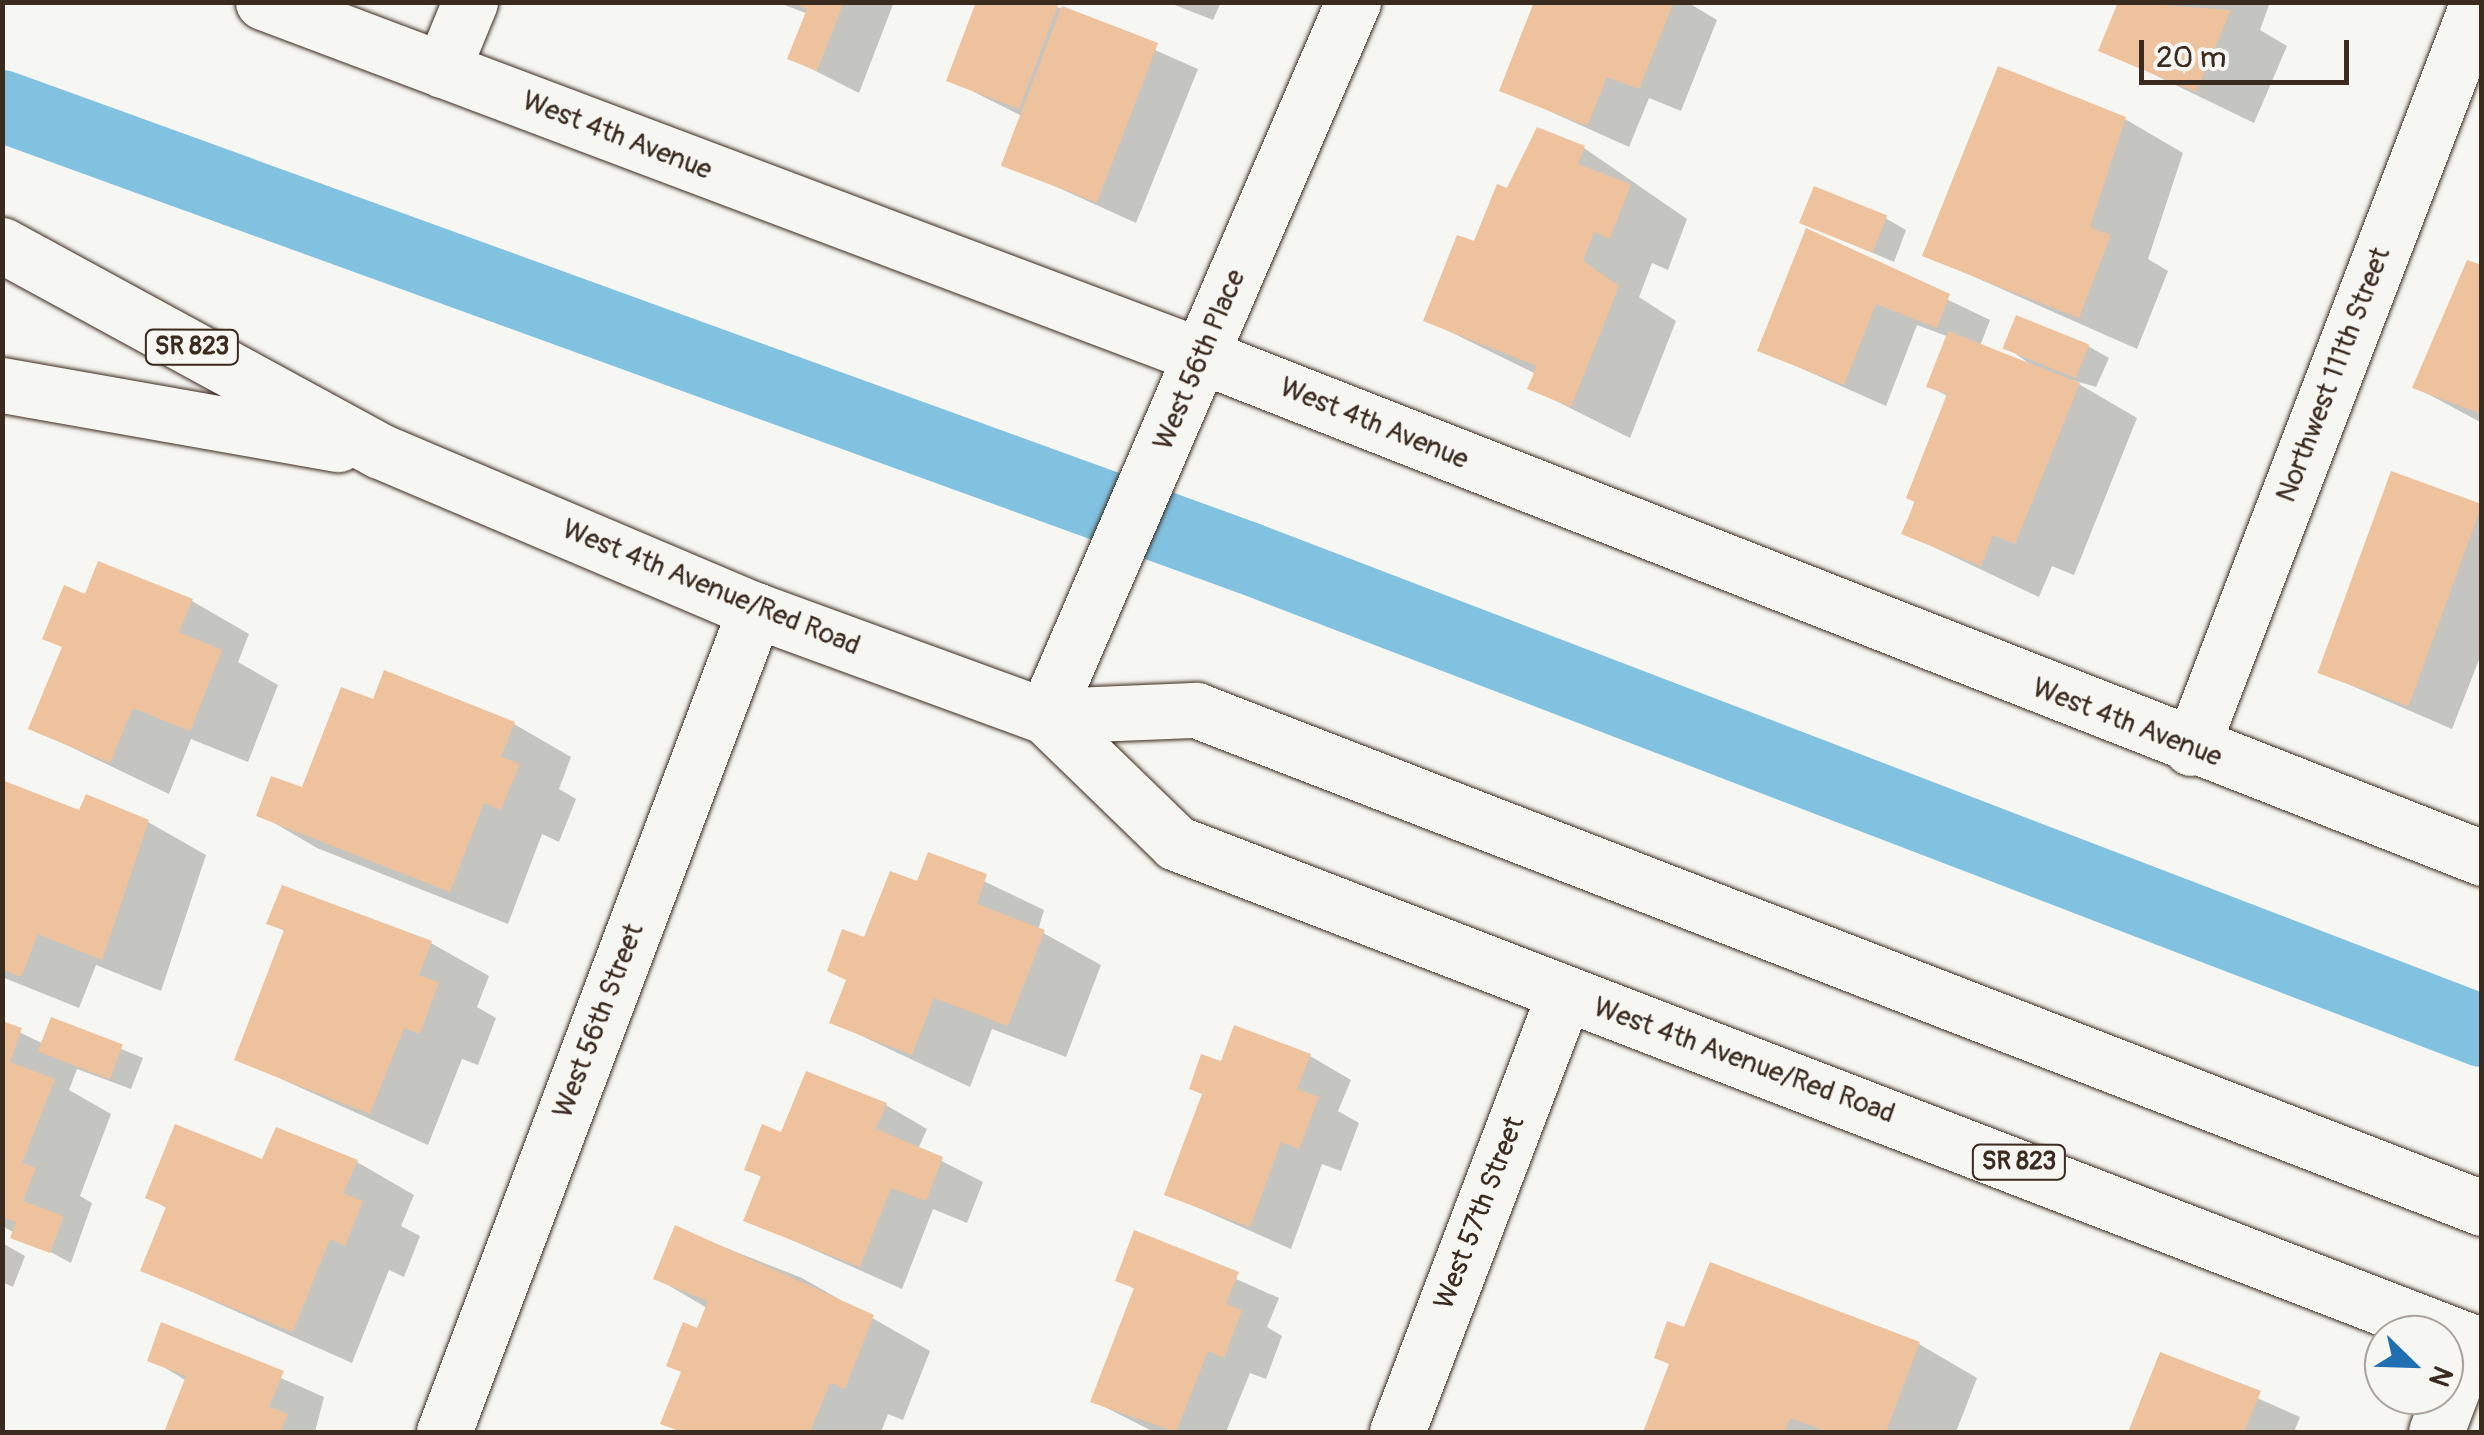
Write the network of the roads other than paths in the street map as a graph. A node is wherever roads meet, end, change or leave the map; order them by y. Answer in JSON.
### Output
{"nodes":[{"id":1,"x":263,"y":2,"type":"edge"},
{"id":2,"x":470,"y":2,"type":"edge"},
{"id":3,"x":1353,"y":2,"type":"edge"},
{"id":4,"x":2478,"y":2,"type":"edge"},
{"id":5,"x":442,"y":70,"type":"junction"},
{"id":6,"x":2,"y":245,"type":"edge"},
{"id":7,"x":1202,"y":356,"type":"junction"},
{"id":8,"x":2,"y":385,"type":"edge"},
{"id":9,"x":380,"y":452,"type":"junction"},
{"id":10,"x":754,"y":610,"type":"junction"},
{"id":11,"x":1044,"y":716,"type":"junction"},
{"id":12,"x":2191,"y":748,"type":"junction"},
{"id":13,"x":2482,"y":858,"type":"edge"},
{"id":14,"x":1564,"y":994,"type":"junction"},
{"id":15,"x":2482,"y":1208,"type":"edge"},
{"id":16,"x":2478,"y":1337,"type":"edge"},
{"id":17,"x":444,"y":1432,"type":"edge"},
{"id":18,"x":1397,"y":1432,"type":"edge"},
{"id":19,"x":2436,"y":1432,"type":"edge"}],
"edges":[{"from":1,"to":5,"type":"street","name":"West 4th Avenue"},
{"from":2,"to":5,"type":"street"},
{"from":3,"to":7,"type":"street","name":"West 56th Place"},
{"from":4,"to":12,"type":"street","name":"Northwest 111th Street"},
{"from":5,"to":7,"type":"street","name":"West 4th Avenue"},
{"from":6,"to":9,"type":"street","name":"West 4th Avenue/Red Road","number":"SR 823"},
{"from":7,"to":11,"type":"street","name":"West 56th Place"},
{"from":7,"to":12,"type":"street","name":"West 4th Avenue"},
{"from":8,"to":9,"type":"street","name":"West 4th Avenue/Red Road","number":"SR 823"},
{"from":9,"to":10,"type":"street","name":"West 4th Avenue/Red Road","number":"SR 823"},
{"from":10,"to":11,"type":"street","name":"West 4th Avenue/Red Road","number":"SR 823"},
{"from":10,"to":17,"type":"street","name":"West 56th Street"},
{"from":11,"to":14,"type":"street","name":"West 4th Avenue/Red Road","number":"SR 823"},
{"from":11,"to":15,"type":"street","name":"West 4th Avenue/Red Road","number":"SR 823"},
{"from":12,"to":13,"type":"street","name":"West 4th Avenue"},
{"from":14,"to":16,"type":"street","name":"West 4th Avenue/Red Road","number":"SR 823"},
{"from":14,"to":18,"type":"street","name":"West 57th Street"},
{"from":16,"to":19,"type":"street"}]}
